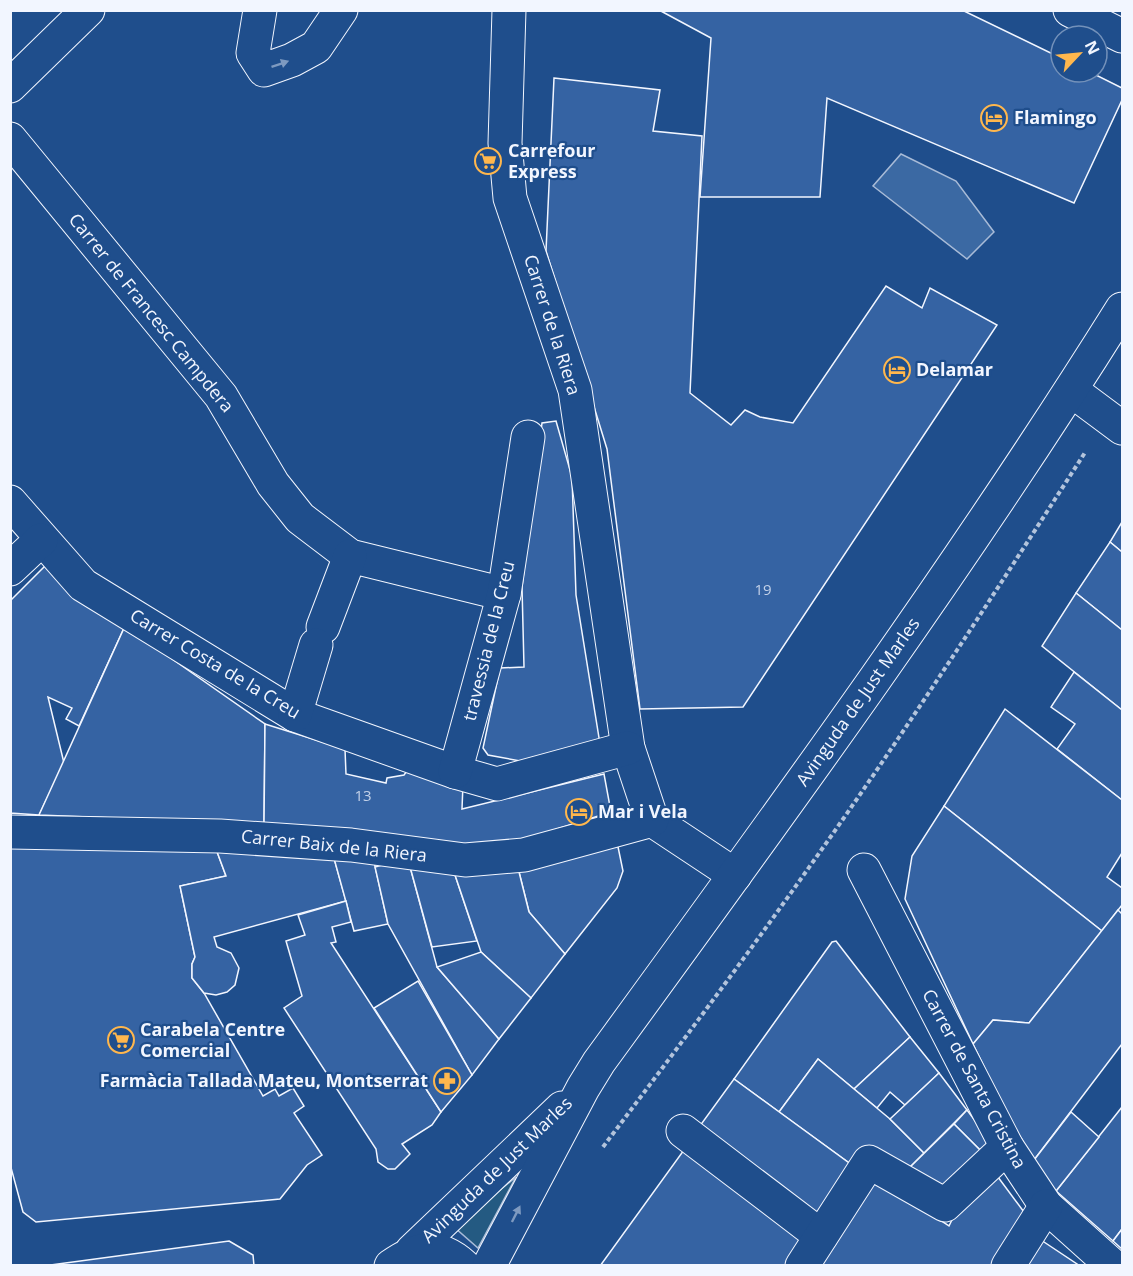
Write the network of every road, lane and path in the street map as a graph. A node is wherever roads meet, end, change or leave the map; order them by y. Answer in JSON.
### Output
{"nodes":[{"id":1,"x":88,"y":10,"type":"edge"},
{"id":2,"x":260,"y":10,"type":"edge"},
{"id":3,"x":341,"y":10,"type":"edge"},
{"id":4,"x":509,"y":10,"type":"edge"},
{"id":5,"x":1070,"y":10,"type":"edge"},
{"id":6,"x":1122,"y":36,"type":"edge"},
{"id":7,"x":10,"y":86,"type":"edge"},
{"id":8,"x":10,"y":139,"type":"edge"},
{"id":9,"x":1122,"y":309,"type":"edge"},
{"id":10,"x":1071,"y":390,"type":"junction"},
{"id":11,"x":1116,"y":423,"type":"edge"},
{"id":12,"x":528,"y":437,"type":"dead end"},
{"id":13,"x":10,"y":502,"type":"edge"},
{"id":14,"x":41,"y":540,"type":"junction"},
{"id":15,"x":350,"y":556,"type":"junction"},
{"id":16,"x":10,"y":569,"type":"edge"},
{"id":17,"x":504,"y":594,"type":"junction"},
{"id":18,"x":295,"y":715,"type":"junction"},
{"id":19,"x":628,"y":748,"type":"junction"},
{"id":20,"x":454,"y":772,"type":"junction"},
{"id":21,"x":652,"y":820,"type":"junction"},
{"id":22,"x":10,"y":832,"type":"edge"},
{"id":23,"x":864,"y":870,"type":"dead end"},
{"id":24,"x":735,"y":875,"type":"junction"},
{"id":25,"x":583,"y":1088,"type":"junction"},
{"id":26,"x":683,"y":1131,"type":"dead end"},
{"id":27,"x":1007,"y":1147,"type":"junction"},
{"id":28,"x":598,"y":1152,"type":"dead end"},
{"id":29,"x":1046,"y":1206,"type":"junction"},
{"id":30,"x":821,"y":1236,"type":"junction"},
{"id":31,"x":401,"y":1258,"type":"edge"},
{"id":32,"x":464,"y":1266,"type":"edge"},
{"id":33,"x":489,"y":1266,"type":"edge"},
{"id":34,"x":802,"y":1266,"type":"edge"},
{"id":35,"x":1008,"y":1266,"type":"edge"},
{"id":36,"x":1113,"y":1266,"type":"edge"}],
"edges":[{"from":1,"to":7,"type":"street"},
{"from":2,"to":3,"type":"street","one_way":true},
{"from":4,"to":19,"type":"street","name":"Carrer de la Riera"},
{"from":5,"to":6,"type":"street"},
{"from":8,"to":15,"type":"street","name":"Carrer de Francesc Campdera"},
{"from":9,"to":10,"type":"street","name":"Avinguda de Just Marles"},
{"from":10,"to":11,"type":"street"},
{"from":10,"to":24,"type":"street","name":"Avinguda de Just Marles"},
{"from":11,"to":28,"type":"path"},
{"from":12,"to":17,"type":"street","name":"travessia de la Creu"},
{"from":13,"to":14,"type":"street","name":"Carrer Costa de la Creu"},
{"from":14,"to":16,"type":"street"},
{"from":14,"to":18,"type":"street","name":"Carrer Costa de la Creu"},
{"from":15,"to":17,"type":"street","name":"Carrer de Francesc Campdera"},
{"from":15,"to":18,"type":"street"},
{"from":17,"to":20,"type":"street","name":"travessia de la Creu"},
{"from":18,"to":20,"type":"street","name":"Carrer Costa de la Creu"},
{"from":19,"to":20,"type":"street","name":"Carrer Costa de la Creu"},
{"from":19,"to":21,"type":"street","name":"Carrer de la Riera"},
{"from":21,"to":22,"type":"street","name":"Carrer Baix de la Riera"},
{"from":21,"to":24,"type":"street"},
{"from":23,"to":27,"type":"street","name":"Carrer de Santa Cristina"},
{"from":24,"to":25,"type":"street","name":"Avinguda de Just Marles"},
{"from":25,"to":31,"type":"street","name":"Avinguda de Just Marles"},
{"from":33,"to":25,"type":"street","name":"Avinguda de Just Marles","one_way":true},
{"from":26,"to":30,"type":"street"},
{"from":27,"to":29,"type":"street","name":"Carrer de Santa Cristina"},
{"from":27,"to":30,"type":"street"},
{"from":29,"to":35,"type":"street"},
{"from":29,"to":36,"type":"street","name":"Carrer de Santa Cristina"},
{"from":30,"to":34,"type":"street"},
{"from":31,"to":32,"type":"street"}]}
